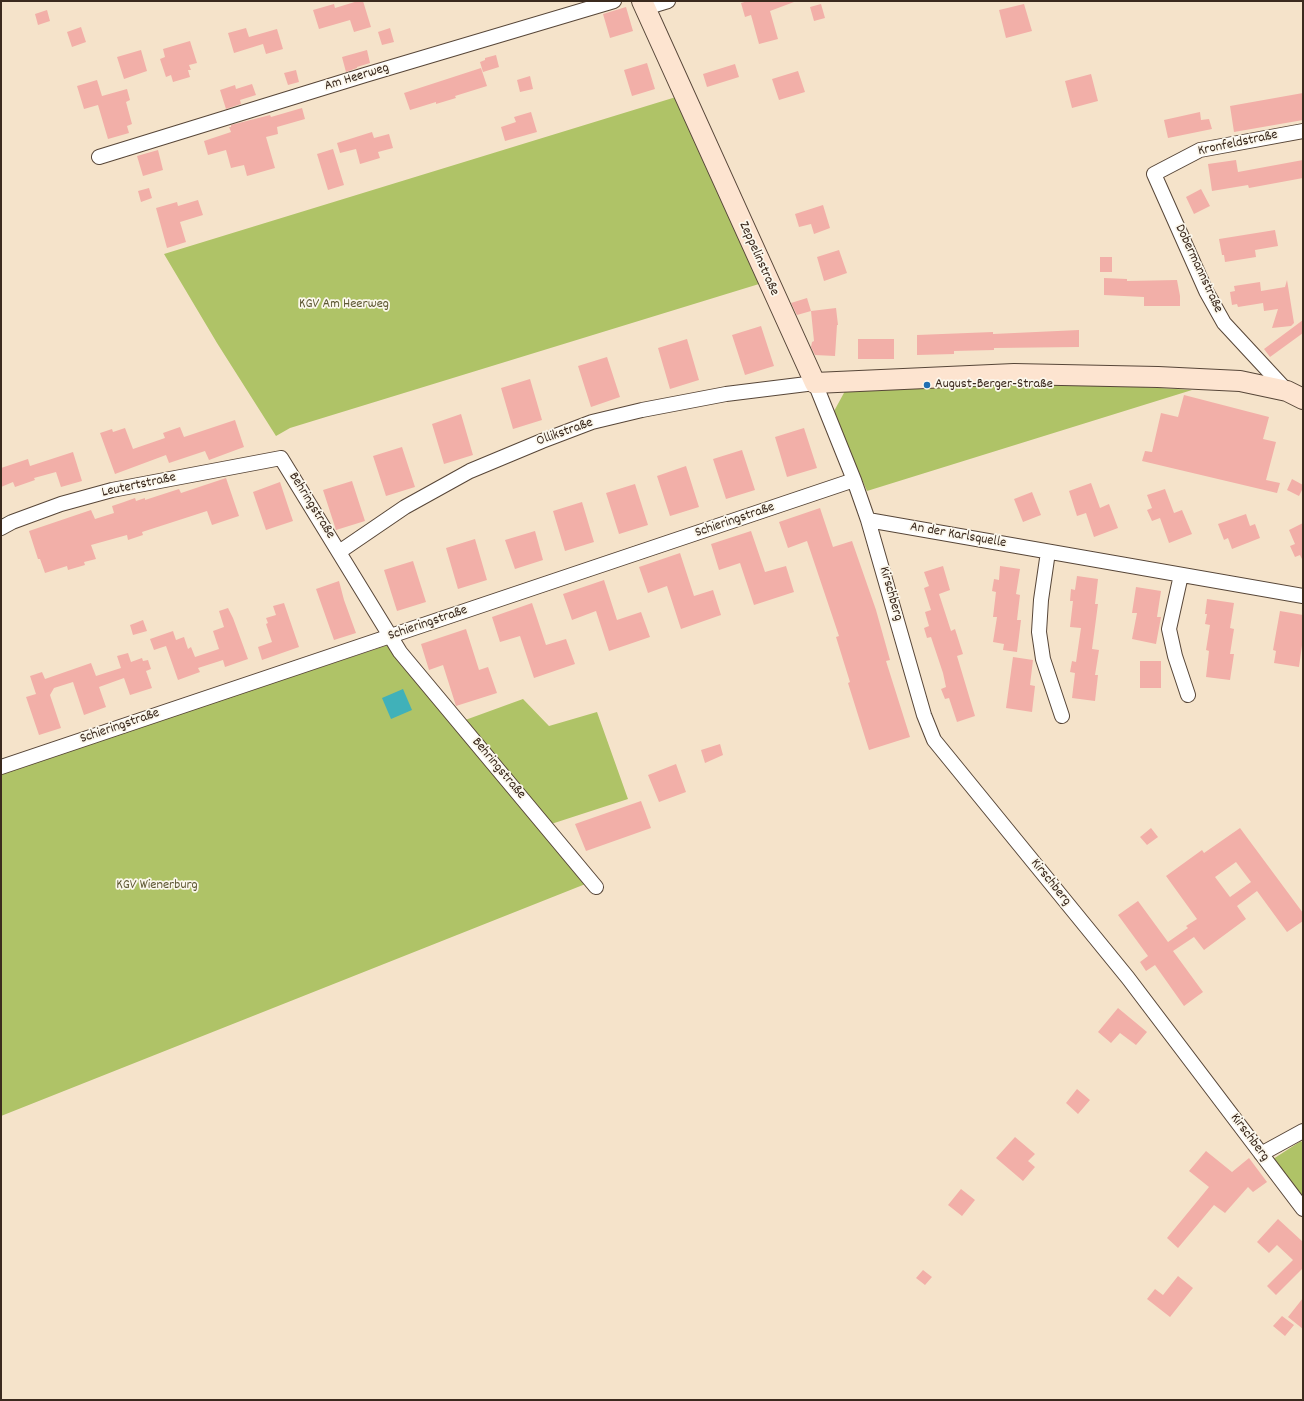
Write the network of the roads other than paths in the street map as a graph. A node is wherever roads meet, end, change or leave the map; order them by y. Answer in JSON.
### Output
{"nodes":[{"id":1,"x":614,"y":1,"type":"edge"},
{"id":2,"x":668,"y":1,"type":"edge"},
{"id":3,"x":644,"y":4,"type":"edge"},
{"id":4,"x":1303,"y":132,"type":"edge"},
{"id":5,"x":100,"y":157,"type":"dead end"},
{"id":6,"x":1154,"y":174,"type":"joint"},
{"id":7,"x":815,"y":383,"type":"junction"},
{"id":8,"x":1295,"y":395,"type":"edge"},
{"id":9,"x":281,"y":458,"type":"joint"},
{"id":10,"x":854,"y":480,"type":"junction"},
{"id":11,"x":868,"y":520,"type":"junction"},
{"id":12,"x":1,"y":528,"type":"edge"},
{"id":13,"x":340,"y":552,"type":"junction"},
{"id":14,"x":1048,"y":552,"type":"junction"},
{"id":15,"x":1181,"y":575,"type":"junction"},
{"id":16,"x":1303,"y":596,"type":"edge"},
{"id":17,"x":391,"y":636,"type":"junction"},
{"id":18,"x":1188,"y":696,"type":"dead end"},
{"id":19,"x":1062,"y":716,"type":"dead end"},
{"id":20,"x":1,"y":767,"type":"edge"},
{"id":21,"x":596,"y":887,"type":"dead end"},
{"id":22,"x":1303,"y":1131,"type":"edge"},
{"id":23,"x":1261,"y":1154,"type":"junction"},
{"id":24,"x":1303,"y":1209,"type":"edge"}],
"edges":[{"from":1,"to":5,"type":"street","name":"Am Heerweg"},
{"from":2,"to":3,"type":"street"},
{"from":3,"to":7,"type":"street","name":"Zeppelinstraße"},
{"from":4,"to":6,"type":"street","name":"Kronfeldstraße"},
{"from":6,"to":8,"type":"street","name":"Dobermannstraße"},
{"from":7,"to":8,"type":"street"},
{"from":7,"to":10,"type":"street","name":"Zeppelinstraße"},
{"from":7,"to":13,"type":"street","name":"Ollikstraße"},
{"from":9,"to":12,"type":"street","name":"Leutertstraße"},
{"from":9,"to":13,"type":"street","name":"Behringstraße"},
{"from":10,"to":11,"type":"street","name":"Zeppelinstraße"},
{"from":10,"to":17,"type":"street","name":"Schieringstraße"},
{"from":11,"to":14,"type":"street","name":"An der Karlsquelle"},
{"from":11,"to":23,"type":"street","name":"Kirschberg"},
{"from":13,"to":17,"type":"street","name":"Behringstraße"},
{"from":14,"to":15,"type":"street","name":"An der Karlsquelle"},
{"from":14,"to":19,"type":"street"},
{"from":15,"to":16,"type":"street","name":"An der Karlsquelle"},
{"from":15,"to":18,"type":"street"},
{"from":17,"to":20,"type":"street","name":"Schieringstraße"},
{"from":17,"to":21,"type":"street","name":"Behringstraße"},
{"from":22,"to":23,"type":"street"},
{"from":23,"to":24,"type":"street","name":"Kirschberg"}]}
